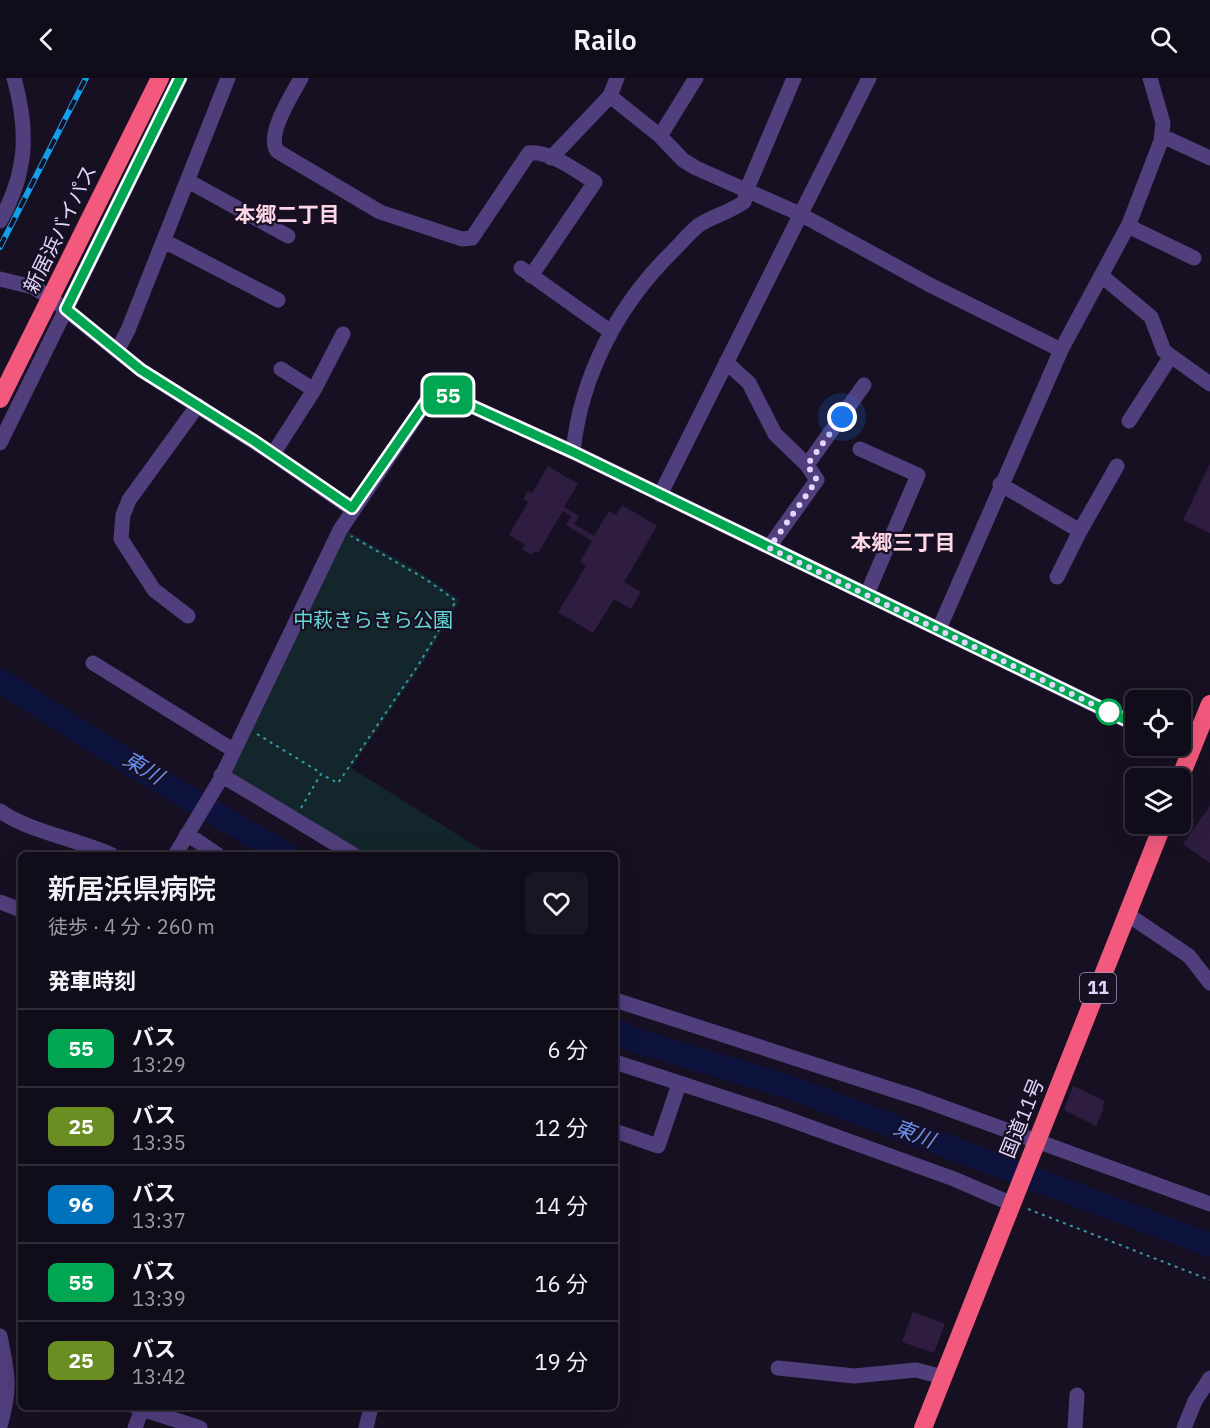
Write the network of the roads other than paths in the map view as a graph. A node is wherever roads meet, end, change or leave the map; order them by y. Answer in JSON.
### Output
{"nodes":[{"id":1,"x":14,"y":78,"type":"edge"},
{"id":2,"x":160,"y":78,"type":"edge"},
{"id":3,"x":180,"y":78,"type":"edge"},
{"id":4,"x":228,"y":78,"type":"edge"},
{"id":5,"x":301,"y":78,"type":"edge"},
{"id":6,"x":616,"y":78,"type":"edge"},
{"id":7,"x":696,"y":78,"type":"edge"},
{"id":8,"x":794,"y":78,"type":"edge"},
{"id":9,"x":869,"y":78,"type":"edge"},
{"id":10,"x":1150,"y":78,"type":"edge"},
{"id":11,"x":610,"y":96,"type":"junction"},
{"id":12,"x":660,"y":136,"type":"junction"},
{"id":13,"x":1162,"y":136,"type":"junction"},
{"id":14,"x":551,"y":158,"type":"junction"},
{"id":15,"x":1210,"y":158,"type":"edge"},
{"id":16,"x":188,"y":181,"type":"junction"},
{"id":17,"x":747,"y":189,"type":"junction"},
{"id":18,"x":800,"y":214,"type":"junction"},
{"id":19,"x":0,"y":221,"type":"edge"},
{"id":20,"x":1128,"y":226,"type":"junction"},
{"id":21,"x":288,"y":236,"type":"dead end"},
{"id":22,"x":164,"y":242,"type":"junction"},
{"id":23,"x":1194,"y":258,"type":"dead end"},
{"id":24,"x":1103,"y":277,"type":"junction"},
{"id":25,"x":0,"y":279,"type":"edge"},
{"id":26,"x":51,"y":298,"type":"junction"},
{"id":27,"x":278,"y":300,"type":"dead end"},
{"id":28,"x":66,"y":309,"type":"junction"},
{"id":29,"x":611,"y":332,"type":"junction"},
{"id":30,"x":343,"y":334,"type":"dead end"},
{"id":31,"x":1061,"y":350,"type":"junction"},
{"id":32,"x":117,"y":351,"type":"junction"},
{"id":33,"x":1171,"y":356,"type":"junction"},
{"id":34,"x":726,"y":362,"type":"junction"},
{"id":35,"x":281,"y":369,"type":"dead end"},
{"id":36,"x":864,"y":384,"type":"dead end"},
{"id":37,"x":1210,"y":384,"type":"edge"},
{"id":38,"x":314,"y":390,"type":"junction"},
{"id":39,"x":0,"y":399,"type":"edge"},
{"id":40,"x":198,"y":405,"type":"junction"},
{"id":41,"x":1129,"y":421,"type":"dead end"},
{"id":42,"x":0,"y":443,"type":"edge"},
{"id":43,"x":860,"y":449,"type":"dead end"},
{"id":44,"x":573,"y":452,"type":"junction"},
{"id":45,"x":273,"y":454,"type":"junction"},
{"id":46,"x":807,"y":465,"type":"junction"},
{"id":47,"x":1117,"y":466,"type":"dead end"},
{"id":48,"x":1000,"y":484,"type":"junction"},
{"id":49,"x":660,"y":495,"type":"junction"},
{"id":50,"x":352,"y":508,"type":"junction"},
{"id":51,"x":1080,"y":531,"type":"junction"},
{"id":52,"x":769,"y":548,"type":"junction"},
{"id":53,"x":1057,"y":577,"type":"dead end"},
{"id":54,"x":867,"y":594,"type":"junction"},
{"id":55,"x":188,"y":616,"type":"dead end"},
{"id":56,"x":939,"y":629,"type":"junction"},
{"id":57,"x":93,"y":663,"type":"dead end"},
{"id":58,"x":1210,"y":704,"type":"edge"},
{"id":59,"x":1125,"y":720,"type":"edge"},
{"id":60,"x":1191,"y":737,"type":"edge"},
{"id":61,"x":233,"y":750,"type":"junction"},
{"id":62,"x":220,"y":777,"type":"junction"},
{"id":63,"x":0,"y":811,"type":"edge"},
{"id":64,"x":190,"y":830,"type":"junction"},
{"id":65,"x":1159,"y":834,"type":"edge"},
{"id":66,"x":104,"y":852,"type":"edge"},
{"id":67,"x":177,"y":852,"type":"edge"},
{"id":68,"x":215,"y":852,"type":"edge"},
{"id":69,"x":349,"y":852,"type":"edge"},
{"id":70,"x":0,"y":902,"type":"edge"},
{"id":71,"x":18,"y":909,"type":"edge"},
{"id":72,"x":1127,"y":914,"type":"junction"},
{"id":73,"x":1210,"y":983,"type":"edge"},
{"id":74,"x":618,"y":1001,"type":"edge"},
{"id":75,"x":618,"y":1063,"type":"edge"},
{"id":76,"x":679,"y":1084,"type":"junction"},
{"id":77,"x":618,"y":1132,"type":"edge"},
{"id":78,"x":1034,"y":1148,"type":"junction"},
{"id":79,"x":1014,"y":1200,"type":"junction"},
{"id":80,"x":1210,"y":1204,"type":"edge"},
{"id":81,"x":0,"y":1336,"type":"edge"},
{"id":82,"x":778,"y":1368,"type":"dead end"},
{"id":83,"x":943,"y":1377,"type":"junction"},
{"id":84,"x":1210,"y":1378,"type":"edge"},
{"id":85,"x":1077,"y":1395,"type":"dead end"},
{"id":86,"x":15,"y":1397,"type":"edge"},
{"id":87,"x":139,"y":1410,"type":"edge"},
{"id":88,"x":145,"y":1410,"type":"edge"},
{"id":89,"x":370,"y":1410,"type":"edge"},
{"id":90,"x":0,"y":1426,"type":"edge"},
{"id":91,"x":135,"y":1428,"type":"edge"},
{"id":92,"x":200,"y":1428,"type":"edge"},
{"id":93,"x":366,"y":1428,"type":"edge"},
{"id":94,"x":923,"y":1428,"type":"edge"},
{"id":95,"x":1075,"y":1428,"type":"edge"},
{"id":96,"x":1184,"y":1428,"type":"edge"}],
"edges":[{"from":1,"to":19,"type":"street"},
{"from":2,"to":26,"type":"highway","name":"新居浜バイパス"},
{"from":3,"to":28,"type":"street"},
{"from":4,"to":16,"type":"street"},
{"from":5,"to":14,"type":"street"},
{"from":6,"to":11,"type":"street"},
{"from":7,"to":12,"type":"street"},
{"from":8,"to":17,"type":"street"},
{"from":9,"to":18,"type":"street"},
{"from":10,"to":13,"type":"street"},
{"from":11,"to":12,"type":"street"},
{"from":11,"to":14,"type":"street"},
{"from":12,"to":17,"type":"street"},
{"from":13,"to":15,"type":"street"},
{"from":13,"to":20,"type":"street"},
{"from":14,"to":29,"type":"street"},
{"from":16,"to":21,"type":"street"},
{"from":16,"to":22,"type":"street"},
{"from":17,"to":18,"type":"street"},
{"from":17,"to":29,"type":"street"},
{"from":18,"to":31,"type":"street"},
{"from":18,"to":34,"type":"street"},
{"from":20,"to":23,"type":"street"},
{"from":20,"to":24,"type":"street"},
{"from":22,"to":27,"type":"street"},
{"from":22,"to":32,"type":"street"},
{"from":24,"to":31,"type":"street"},
{"from":24,"to":33,"type":"street"},
{"from":25,"to":26,"type":"street"},
{"from":26,"to":28,"type":"street"},
{"from":26,"to":39,"type":"highway","name":"新居浜バイパス"},
{"from":28,"to":32,"type":"street"},
{"from":28,"to":42,"type":"street"},
{"from":29,"to":44,"type":"street"},
{"from":30,"to":38,"type":"street"},
{"from":31,"to":48,"type":"street"},
{"from":32,"to":40,"type":"street"},
{"from":33,"to":37,"type":"street"},
{"from":33,"to":41,"type":"street"},
{"from":34,"to":46,"type":"street"},
{"from":34,"to":49,"type":"street"},
{"from":35,"to":38,"type":"street"},
{"from":36,"to":46,"type":"street"},
{"from":38,"to":45,"type":"street"},
{"from":40,"to":45,"type":"street"},
{"from":40,"to":55,"type":"street"},
{"from":43,"to":54,"type":"street"},
{"from":44,"to":49,"type":"street"},
{"from":44,"to":50,"type":"street"},
{"from":45,"to":50,"type":"street"},
{"from":46,"to":52,"type":"street"},
{"from":47,"to":51,"type":"street"},
{"from":48,"to":51,"type":"street"},
{"from":48,"to":56,"type":"street"},
{"from":49,"to":52,"type":"street"},
{"from":50,"to":61,"type":"street"},
{"from":51,"to":53,"type":"street"},
{"from":52,"to":54,"type":"street"},
{"from":54,"to":56,"type":"street"},
{"from":56,"to":59,"type":"street"},
{"from":57,"to":61,"type":"street"},
{"from":58,"to":60,"type":"highway"},
{"from":61,"to":62,"type":"street"},
{"from":62,"to":64,"type":"street"},
{"from":62,"to":69,"type":"street"},
{"from":63,"to":66,"type":"street"},
{"from":64,"to":67,"type":"street"},
{"from":64,"to":68,"type":"street"},
{"from":65,"to":72,"type":"highway","name":"国道11号","number":"11"},
{"from":70,"to":71,"type":"street"},
{"from":72,"to":73,"type":"street"},
{"from":72,"to":78,"type":"highway","name":"国道11号","number":"11"},
{"from":74,"to":78,"type":"street"},
{"from":75,"to":76,"type":"street"},
{"from":76,"to":77,"type":"street"},
{"from":76,"to":79,"type":"street"},
{"from":78,"to":79,"type":"highway","name":"国道11号","number":"11"},
{"from":78,"to":80,"type":"street"},
{"from":79,"to":83,"type":"highway","name":"国道11号","number":"11"},
{"from":81,"to":86,"type":"street"},
{"from":82,"to":83,"type":"street"},
{"from":83,"to":94,"type":"highway","name":"国道11号","number":"11"},
{"from":84,"to":96,"type":"street"},
{"from":85,"to":95,"type":"street"},
{"from":86,"to":90,"type":"street"},
{"from":87,"to":91,"type":"street"},
{"from":88,"to":92,"type":"street"},
{"from":89,"to":93,"type":"street"}]}
